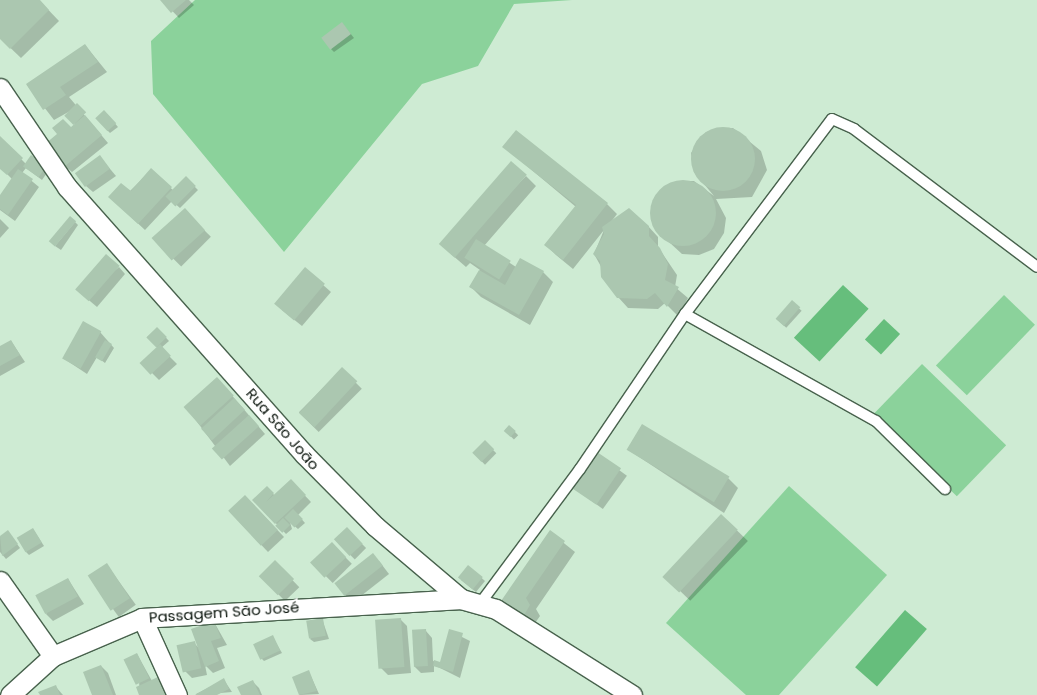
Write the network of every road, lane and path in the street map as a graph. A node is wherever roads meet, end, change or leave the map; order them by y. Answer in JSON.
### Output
{"nodes":[{"id":1,"x":0,"y":88,"type":"edge"},
{"id":2,"x":1037,"y":267,"type":"edge"},
{"id":3,"x":685,"y":314,"type":"junction"},
{"id":4,"x":945,"y":489,"type":"dead end"},
{"id":5,"x":0,"y":581,"type":"edge"},
{"id":6,"x":470,"y":602,"type":"junction"},
{"id":7,"x":142,"y":618,"type":"junction"},
{"id":8,"x":53,"y":656,"type":"junction"},
{"id":9,"x":14,"y":694,"type":"edge"},
{"id":10,"x":177,"y":695,"type":"edge"},
{"id":11,"x":632,"y":695,"type":"edge"}],
"edges":[{"from":1,"to":6,"type":"street","name":"Rua São João"},
{"from":2,"to":3,"type":"lane"},
{"from":3,"to":4,"type":"lane"},
{"from":3,"to":6,"type":"lane"},
{"from":5,"to":8,"type":"street"},
{"from":6,"to":7,"type":"street","name":"Passagem São José"},
{"from":6,"to":11,"type":"street","name":"Rua São João"},
{"from":7,"to":8,"type":"street","name":"Passagem São José"},
{"from":7,"to":10,"type":"street"},
{"from":8,"to":9,"type":"street","name":"Passagem São José"}]}
